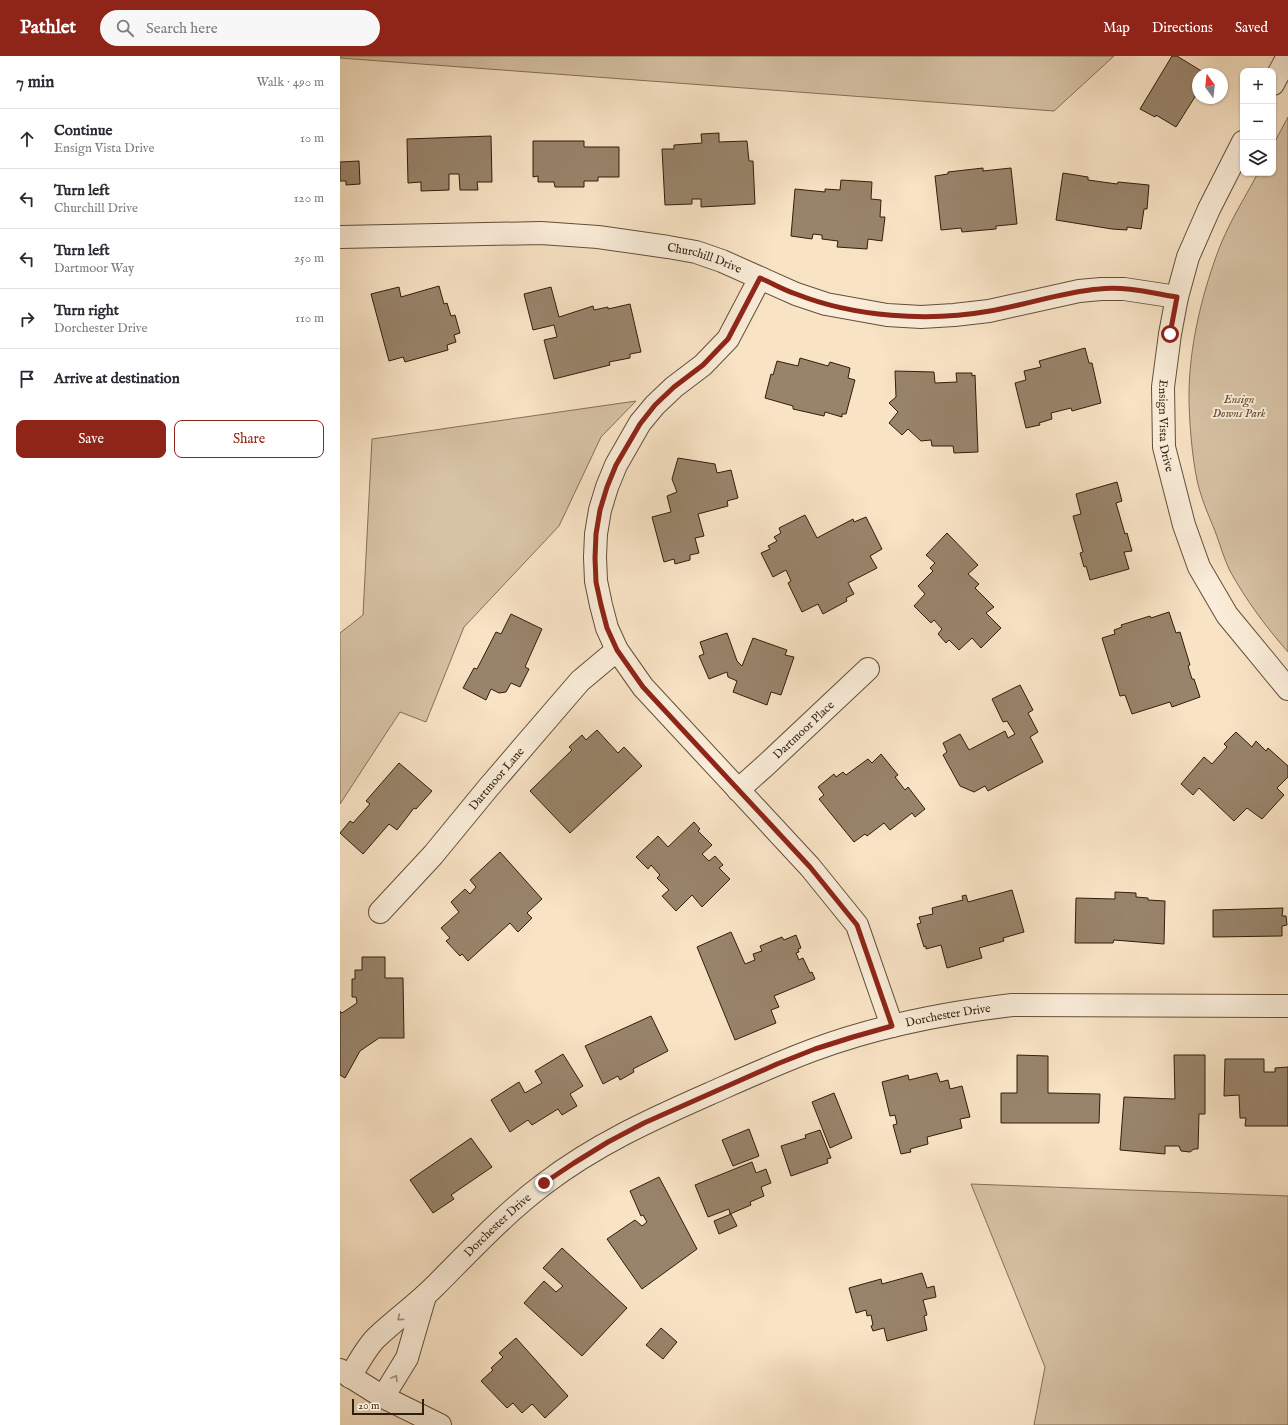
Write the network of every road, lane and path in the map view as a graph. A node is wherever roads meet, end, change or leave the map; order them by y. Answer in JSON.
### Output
{"nodes":[{"id":1,"x":1288,"y":56,"type":"edge"},
{"id":2,"x":1276,"y":78,"type":"edge"},
{"id":3,"x":1240,"y":148,"type":"edge"},
{"id":4,"x":340,"y":237,"type":"edge"},
{"id":5,"x":760,"y":278,"type":"junction"},
{"id":6,"x":1177,"y":297,"type":"junction"},
{"id":7,"x":617,"y":650,"type":"junction"},
{"id":8,"x":868,"y":669,"type":"dead end"},
{"id":9,"x":1288,"y":689,"type":"edge"},
{"id":10,"x":738,"y":790,"type":"junction"},
{"id":11,"x":380,"y":912,"type":"dead end"},
{"id":12,"x":1288,"y":1006,"type":"edge"},
{"id":13,"x":892,"y":1026,"type":"junction"},
{"id":14,"x":426,"y":1296,"type":"junction"},
{"id":15,"x":345,"y":1374,"type":"edge"},
{"id":16,"x":383,"y":1397,"type":"junction"},
{"id":17,"x":440,"y":1425,"type":"edge"}],
"edges":[{"from":1,"to":2,"type":"street"},
{"from":3,"to":6,"type":"street","name":"Ensign Vista Drive"},
{"from":4,"to":5,"type":"street","name":"Churchill Drive"},
{"from":5,"to":6,"type":"street","name":"Churchill Drive"},
{"from":5,"to":7,"type":"street"},
{"from":6,"to":9,"type":"street","name":"Ensign Vista Drive"},
{"from":7,"to":10,"type":"street"},
{"from":7,"to":11,"type":"street","name":"Dartmoor Lane"},
{"from":8,"to":10,"type":"street","name":"Dartmoor Place"},
{"from":10,"to":13,"type":"street"},
{"from":12,"to":13,"type":"street","name":"Dorchester Drive"},
{"from":13,"to":14,"type":"street","name":"Dorchester Drive"},
{"from":14,"to":15,"type":"street","name":"Dorchester Drive","one_way":true},
{"from":16,"to":14,"type":"street","name":"Dorchester Drive","one_way":true},
{"from":15,"to":16,"type":"street"},
{"from":16,"to":17,"type":"street"}]}
